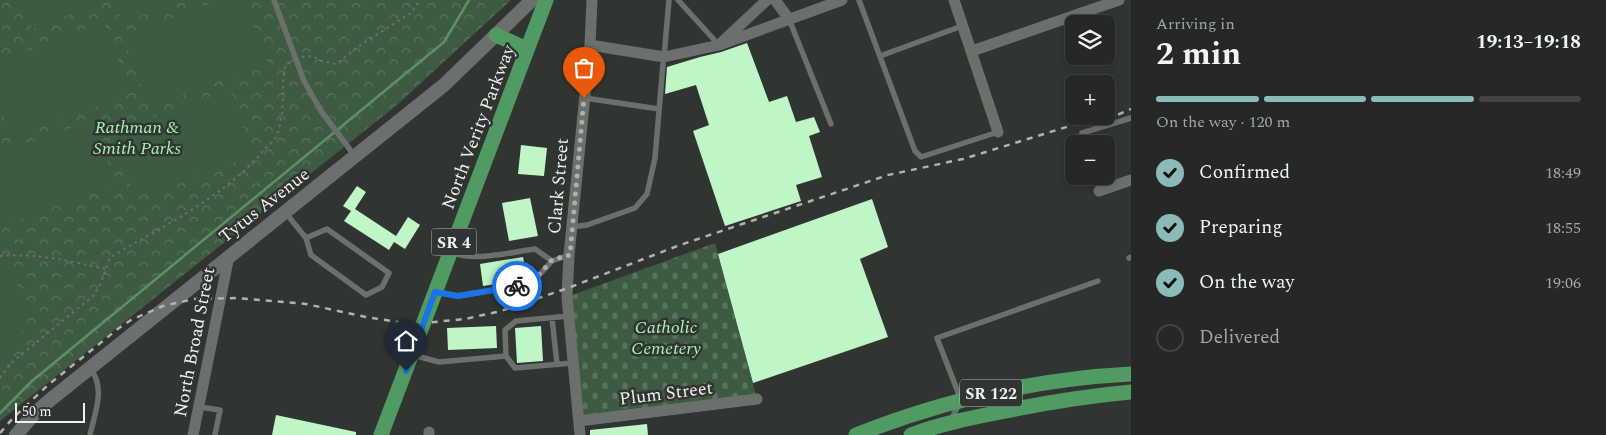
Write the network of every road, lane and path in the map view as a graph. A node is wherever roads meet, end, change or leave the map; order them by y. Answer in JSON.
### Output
{"nodes":[{"id":1,"x":274,"y":0,"type":"edge"},
{"id":2,"x":420,"y":0,"type":"edge"},
{"id":3,"x":532,"y":0,"type":"edge"},
{"id":4,"x":546,"y":0,"type":"edge"},
{"id":5,"x":592,"y":0,"type":"edge"},
{"id":6,"x":669,"y":0,"type":"edge"},
{"id":7,"x":678,"y":0,"type":"edge"},
{"id":8,"x":767,"y":0,"type":"edge"},
{"id":9,"x":775,"y":0,"type":"edge"},
{"id":10,"x":842,"y":0,"type":"edge"},
{"id":11,"x":859,"y":0,"type":"edge"},
{"id":12,"x":954,"y":0,"type":"edge"},
{"id":13,"x":1116,"y":0,"type":"edge"},
{"id":14,"x":789,"y":19,"type":"junction"},
{"id":15,"x":963,"y":26,"type":"junction"},
{"id":16,"x":496,"y":35,"type":"junction"},
{"id":17,"x":719,"y":45,"type":"junction"},
{"id":18,"x":590,"y":46,"type":"junction"},
{"id":19,"x":528,"y":49,"type":"junction"},
{"id":20,"x":972,"y":51,"type":"junction"},
{"id":21,"x":880,"y":56,"type":"junction"},
{"id":22,"x":301,"y":58,"type":"dead end"},
{"id":23,"x":664,"y":61,"type":"junction"},
{"id":24,"x":290,"y":62,"type":"dead end"},
{"id":25,"x":584,"y":98,"type":"junction"},
{"id":26,"x":659,"y":109,"type":"junction"},
{"id":27,"x":1131,"y":118,"type":"edge"},
{"id":28,"x":831,"y":124,"type":"dead end"},
{"id":29,"x":998,"y":132,"type":"joint"},
{"id":30,"x":1082,"y":133,"type":"dead end"},
{"id":31,"x":356,"y":156,"type":"junction"},
{"id":32,"x":1131,"y":180,"type":"edge"},
{"id":33,"x":1099,"y":191,"type":"dead end"},
{"id":34,"x":285,"y":212,"type":"junction"},
{"id":35,"x":572,"y":227,"type":"junction"},
{"id":36,"x":306,"y":238,"type":"junction"},
{"id":37,"x":450,"y":252,"type":"junction"},
{"id":38,"x":570,"y":255,"type":"junction"},
{"id":39,"x":0,"y":256,"type":"edge"},
{"id":40,"x":229,"y":256,"type":"junction"},
{"id":41,"x":552,"y":260,"type":"junction"},
{"id":42,"x":106,"y":269,"type":"junction"},
{"id":43,"x":1098,"y":281,"type":"dead end"},
{"id":44,"x":435,"y":292,"type":"junction"},
{"id":45,"x":569,"y":316,"type":"junction"},
{"id":46,"x":552,"y":318,"type":"junction"},
{"id":47,"x":412,"y":355,"type":"junction"},
{"id":48,"x":506,"y":356,"type":"junction"},
{"id":49,"x":557,"y":364,"type":"junction"},
{"id":50,"x":573,"y":364,"type":"junction"},
{"id":51,"x":90,"y":368,"type":"junction"},
{"id":52,"x":1131,"y":374,"type":"edge"},
{"id":53,"x":0,"y":378,"type":"edge"},
{"id":54,"x":1131,"y":392,"type":"edge"},
{"id":55,"x":757,"y":399,"type":"dead end"},
{"id":56,"x":961,"y":400,"type":"junction"},
{"id":57,"x":199,"y":407,"type":"junction"},
{"id":58,"x":579,"y":421,"type":"junction"},
{"id":59,"x":951,"y":422,"type":"junction"},
{"id":60,"x":16,"y":435,"type":"edge"},
{"id":61,"x":90,"y":435,"type":"edge"},
{"id":62,"x":193,"y":435,"type":"edge"},
{"id":63,"x":215,"y":435,"type":"edge"},
{"id":64,"x":381,"y":435,"type":"edge"},
{"id":65,"x":580,"y":435,"type":"edge"},
{"id":66,"x":856,"y":435,"type":"edge"},
{"id":67,"x":911,"y":435,"type":"edge"}],
"edges":[{"from":1,"to":31,"type":"lane"},
{"from":2,"to":22,"type":"path"},
{"from":3,"to":16,"type":"street","name":"Tytus Avenue"},
{"from":4,"to":19,"type":"main road","name":"North Verity Parkway","number":"SR 4"},
{"from":5,"to":18,"type":"street","name":"Clark Street"},
{"from":6,"to":23,"type":"lane"},
{"from":7,"to":17,"type":"lane"},
{"from":8,"to":17,"type":"street"},
{"from":9,"to":14,"type":"street"},
{"from":10,"to":14,"type":"street"},
{"from":11,"to":21,"type":"lane"},
{"from":12,"to":15,"type":"street"},
{"from":13,"to":20,"type":"street"},
{"from":14,"to":17,"type":"street"},
{"from":14,"to":28,"type":"lane"},
{"from":15,"to":20,"type":"street"},
{"from":15,"to":21,"type":"lane"},
{"from":16,"to":19,"type":"main road"},
{"from":16,"to":31,"type":"street","name":"Tytus Avenue"},
{"from":17,"to":23,"type":"street"},
{"from":18,"to":23,"type":"street"},
{"from":18,"to":25,"type":"street","name":"Clark Street"},
{"from":19,"to":37,"type":"main road","name":"North Verity Parkway","number":"SR 4"},
{"from":20,"to":29,"type":"street"},
{"from":21,"to":29,"type":"lane"},
{"from":23,"to":26,"type":"lane"},
{"from":24,"to":42,"type":"path"},
{"from":25,"to":26,"type":"lane"},
{"from":25,"to":35,"type":"street","name":"Clark Street"},
{"from":26,"to":35,"type":"lane"},
{"from":27,"to":30,"type":"lane"},
{"from":31,"to":34,"type":"street","name":"Tytus Avenue"},
{"from":32,"to":33,"type":"street"},
{"from":34,"to":36,"type":"lane"},
{"from":34,"to":40,"type":"street","name":"Tytus Avenue"},
{"from":35,"to":38,"type":"street","name":"Clark Street"},
{"from":36,"to":36,"type":"lane"},
{"from":37,"to":41,"type":"lane"},
{"from":37,"to":44,"type":"main road","name":"North Verity Parkway","number":"SR 4"},
{"from":38,"to":41,"type":"lane"},
{"from":38,"to":45,"type":"street","name":"Clark Street"},
{"from":39,"to":42,"type":"path"},
{"from":40,"to":51,"type":"street","name":"Tytus Avenue"},
{"from":40,"to":57,"type":"street","name":"North Broad Street"},
{"from":41,"to":44,"type":"lane"},
{"from":42,"to":53,"type":"path"},
{"from":43,"to":56,"type":"lane"},
{"from":44,"to":47,"type":"main road","name":"North Verity Parkway","number":"SR 4"},
{"from":45,"to":46,"type":"lane"},
{"from":45,"to":50,"type":"street","name":"Clark Street"},
{"from":46,"to":48,"type":"lane"},
{"from":46,"to":49,"type":"lane"},
{"from":47,"to":48,"type":"lane"},
{"from":47,"to":64,"type":"main road","name":"North Verity Parkway","number":"SR 4"},
{"from":48,"to":49,"type":"lane"},
{"from":49,"to":50,"type":"lane"},
{"from":50,"to":58,"type":"street","name":"Clark Street"},
{"from":51,"to":60,"type":"street","name":"Tytus Avenue"},
{"from":51,"to":61,"type":"lane"},
{"from":52,"to":56,"type":"main road","number":"SR 122"},
{"from":54,"to":59,"type":"main road"},
{"from":55,"to":58,"type":"street","name":"Plum Street"},
{"from":56,"to":59,"type":"lane"},
{"from":56,"to":66,"type":"main road","number":"SR 122"},
{"from":57,"to":62,"type":"street","name":"North Broad Street"},
{"from":57,"to":63,"type":"lane"},
{"from":58,"to":65,"type":"street","name":"Clark Street"},
{"from":59,"to":67,"type":"main road"}]}
